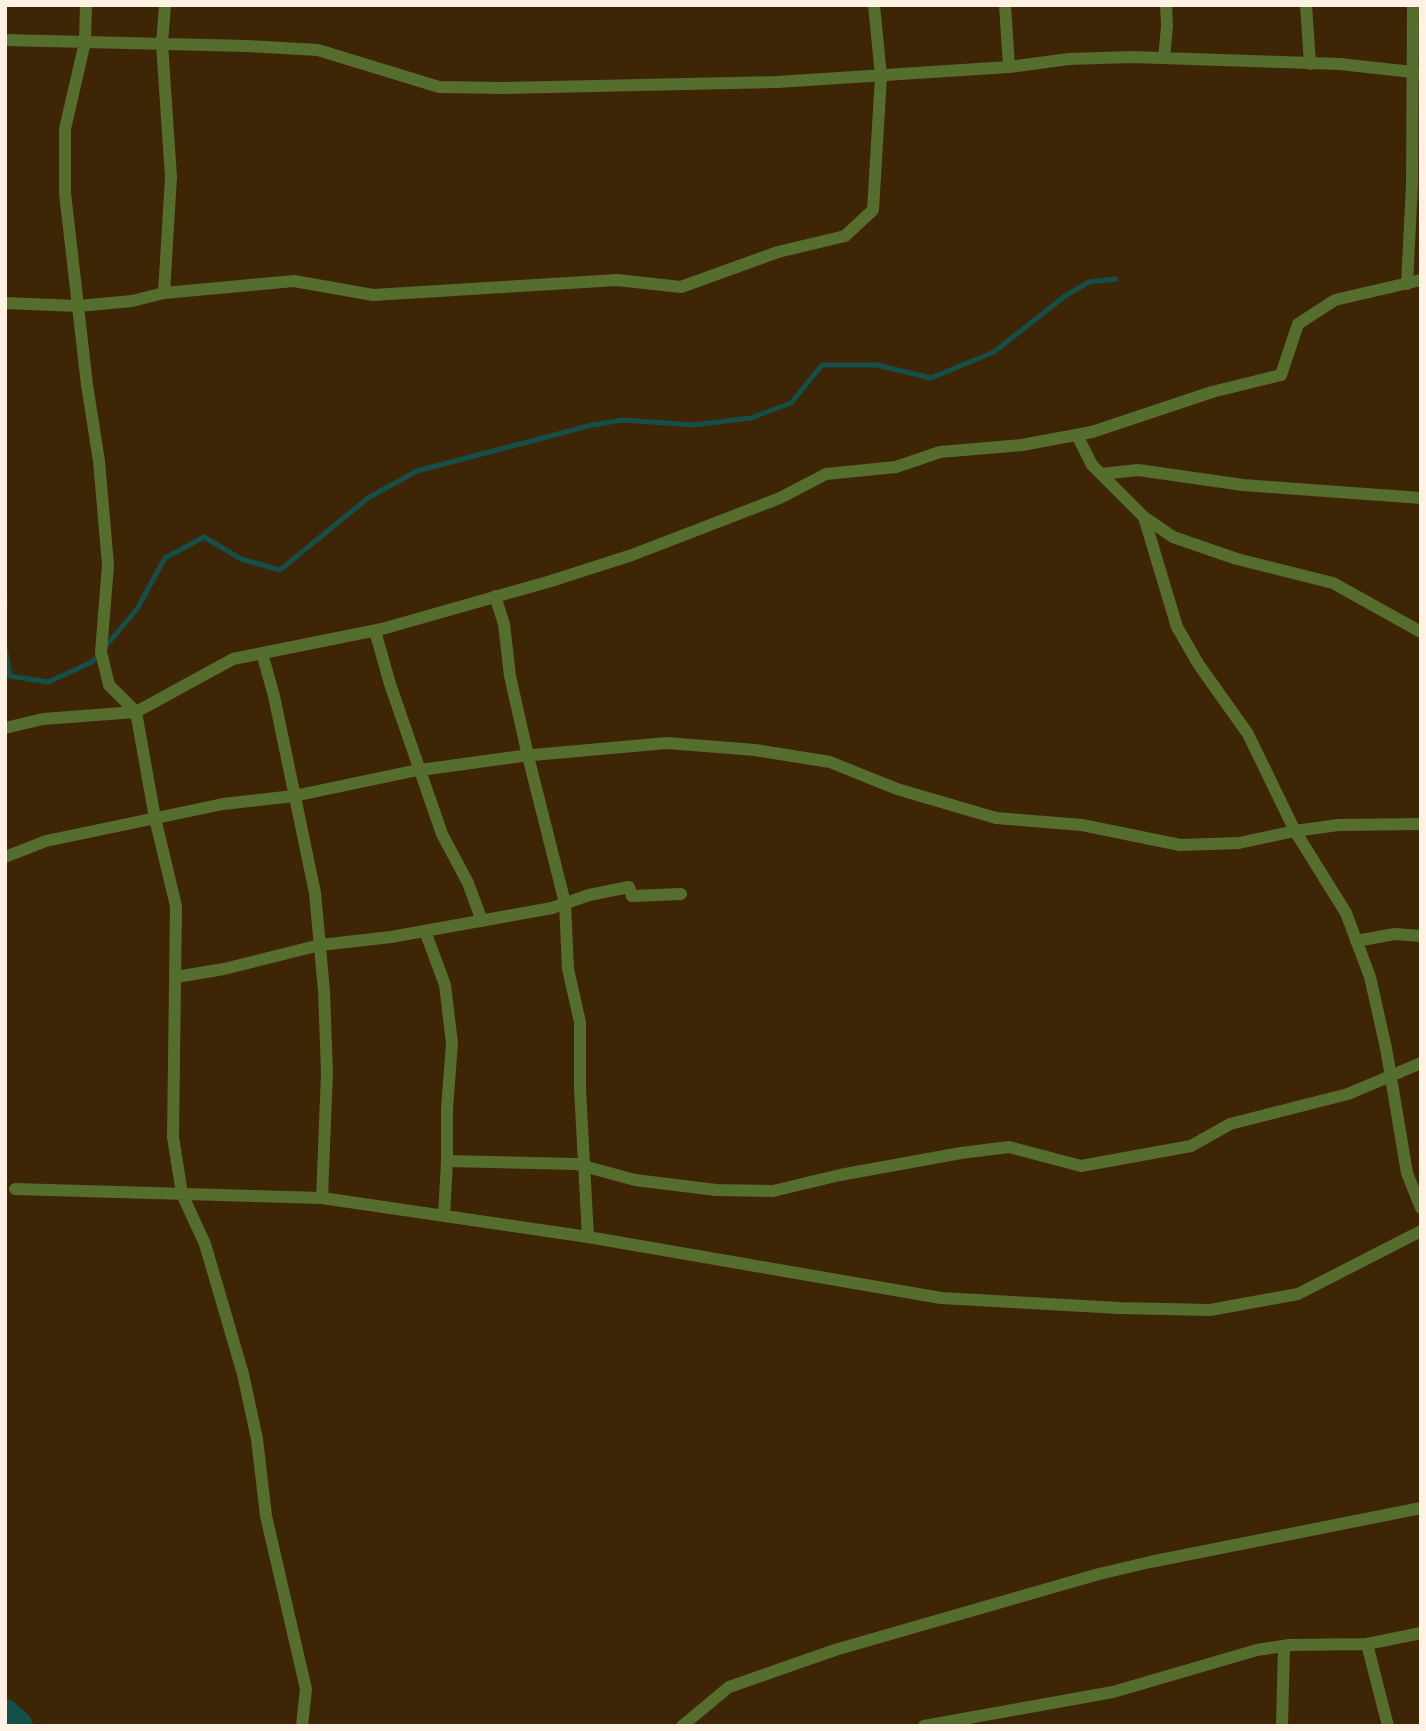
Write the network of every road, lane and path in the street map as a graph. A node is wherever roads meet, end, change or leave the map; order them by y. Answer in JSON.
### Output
{"nodes":[{"id":1,"x":86,"y":5,"type":"edge"},
{"id":2,"x":165,"y":5,"type":"edge"},
{"id":3,"x":874,"y":5,"type":"edge"},
{"id":4,"x":1005,"y":5,"type":"edge"},
{"id":5,"x":1166,"y":5,"type":"edge"},
{"id":6,"x":1306,"y":5,"type":"edge"},
{"id":7,"x":1415,"y":6,"type":"edge"},
{"id":8,"x":5,"y":40,"type":"edge"},
{"id":9,"x":85,"y":42,"type":"junction"},
{"id":10,"x":162,"y":44,"type":"junction"},
{"id":11,"x":1164,"y":58,"type":"junction"},
{"id":12,"x":1310,"y":64,"type":"junction"},
{"id":13,"x":1009,"y":66,"type":"junction"},
{"id":14,"x":1417,"y":73,"type":"edge"},
{"id":15,"x":881,"y":76,"type":"junction"},
{"id":16,"x":1421,"y":280,"type":"edge"},
{"id":17,"x":1407,"y":284,"type":"junction"},
{"id":18,"x":164,"y":293,"type":"junction"},
{"id":19,"x":5,"y":303,"type":"edge"},
{"id":20,"x":78,"y":306,"type":"junction"},
{"id":21,"x":1077,"y":435,"type":"junction"},
{"id":22,"x":1101,"y":474,"type":"junction"},
{"id":23,"x":1421,"y":498,"type":"edge"},
{"id":24,"x":1144,"y":517,"type":"junction"},
{"id":25,"x":495,"y":596,"type":"junction"},
{"id":26,"x":375,"y":631,"type":"junction"},
{"id":27,"x":1421,"y":632,"type":"edge"},
{"id":28,"x":262,"y":653,"type":"junction"},
{"id":29,"x":136,"y":712,"type":"junction"},
{"id":30,"x":5,"y":728,"type":"edge"},
{"id":31,"x":528,"y":756,"type":"junction"},
{"id":32,"x":421,"y":770,"type":"junction"},
{"id":33,"x":294,"y":796,"type":"junction"},
{"id":34,"x":155,"y":818,"type":"junction"},
{"id":35,"x":1421,"y":824,"type":"edge"},
{"id":36,"x":1295,"y":831,"type":"junction"},
{"id":37,"x":5,"y":857,"type":"edge"},
{"id":38,"x":681,"y":894,"type":"dead end"},
{"id":39,"x":565,"y":903,"type":"junction"},
{"id":40,"x":482,"y":921,"type":"junction"},
{"id":41,"x":425,"y":931,"type":"junction"},
{"id":42,"x":1421,"y":936,"type":"edge"},
{"id":43,"x":1356,"y":941,"type":"junction"},
{"id":44,"x":320,"y":944,"type":"junction"},
{"id":45,"x":176,"y":977,"type":"junction"},
{"id":46,"x":1421,"y":1063,"type":"edge"},
{"id":47,"x":1390,"y":1077,"type":"junction"},
{"id":48,"x":447,"y":1161,"type":"junction"},
{"id":49,"x":583,"y":1166,"type":"junction"},
{"id":50,"x":15,"y":1189,"type":"dead end"},
{"id":51,"x":182,"y":1194,"type":"junction"},
{"id":52,"x":322,"y":1198,"type":"junction"},
{"id":53,"x":1421,"y":1208,"type":"edge"},
{"id":54,"x":444,"y":1216,"type":"junction"},
{"id":55,"x":1421,"y":1231,"type":"edge"},
{"id":56,"x":588,"y":1237,"type":"junction"},
{"id":57,"x":1421,"y":1508,"type":"edge"},
{"id":58,"x":1421,"y":1633,"type":"edge"},
{"id":59,"x":1367,"y":1644,"type":"junction"},
{"id":60,"x":1284,"y":1646,"type":"junction"},
{"id":61,"x":302,"y":1726,"type":"edge"},
{"id":62,"x":682,"y":1726,"type":"edge"},
{"id":63,"x":924,"y":1726,"type":"edge"},
{"id":64,"x":1282,"y":1726,"type":"edge"},
{"id":65,"x":1388,"y":1726,"type":"edge"}],
"edges":[{"from":1,"to":9,"type":"street"},
{"from":2,"to":10,"type":"street"},
{"from":3,"to":15,"type":"street"},
{"from":4,"to":13,"type":"street"},
{"from":5,"to":11,"type":"street"},
{"from":6,"to":12,"type":"street"},
{"from":7,"to":14,"type":"street"},
{"from":8,"to":9,"type":"street"},
{"from":9,"to":10,"type":"street"},
{"from":9,"to":20,"type":"street"},
{"from":10,"to":15,"type":"street"},
{"from":10,"to":18,"type":"street"},
{"from":11,"to":12,"type":"street"},
{"from":11,"to":13,"type":"street"},
{"from":12,"to":14,"type":"street"},
{"from":13,"to":15,"type":"street"},
{"from":14,"to":17,"type":"street"},
{"from":15,"to":18,"type":"street"},
{"from":16,"to":17,"type":"street"},
{"from":17,"to":21,"type":"street"},
{"from":18,"to":20,"type":"street"},
{"from":19,"to":20,"type":"street"},
{"from":20,"to":29,"type":"street"},
{"from":21,"to":22,"type":"street"},
{"from":21,"to":25,"type":"street"},
{"from":22,"to":23,"type":"street"},
{"from":22,"to":24,"type":"street"},
{"from":24,"to":27,"type":"street"},
{"from":24,"to":36,"type":"street"},
{"from":25,"to":26,"type":"street"},
{"from":25,"to":31,"type":"street"},
{"from":26,"to":28,"type":"street"},
{"from":26,"to":32,"type":"street"},
{"from":28,"to":29,"type":"street"},
{"from":28,"to":33,"type":"street"},
{"from":29,"to":30,"type":"street"},
{"from":29,"to":34,"type":"street"},
{"from":31,"to":32,"type":"street"},
{"from":31,"to":36,"type":"street"},
{"from":31,"to":39,"type":"street"},
{"from":32,"to":33,"type":"street"},
{"from":32,"to":40,"type":"street"},
{"from":33,"to":34,"type":"street"},
{"from":33,"to":44,"type":"street"},
{"from":34,"to":37,"type":"street"},
{"from":34,"to":45,"type":"street"},
{"from":35,"to":36,"type":"street"},
{"from":36,"to":43,"type":"street"},
{"from":38,"to":39,"type":"street"},
{"from":39,"to":40,"type":"street"},
{"from":39,"to":49,"type":"street"},
{"from":40,"to":41,"type":"street"},
{"from":41,"to":44,"type":"street"},
{"from":41,"to":48,"type":"street"},
{"from":42,"to":43,"type":"street"},
{"from":43,"to":47,"type":"street"},
{"from":44,"to":45,"type":"street"},
{"from":44,"to":52,"type":"street"},
{"from":45,"to":51,"type":"street"},
{"from":46,"to":47,"type":"street"},
{"from":47,"to":49,"type":"street"},
{"from":47,"to":53,"type":"street"},
{"from":48,"to":49,"type":"street"},
{"from":48,"to":54,"type":"street"},
{"from":49,"to":56,"type":"street"},
{"from":50,"to":51,"type":"street"},
{"from":51,"to":52,"type":"street"},
{"from":51,"to":61,"type":"street"},
{"from":52,"to":54,"type":"street"},
{"from":54,"to":56,"type":"street"},
{"from":55,"to":56,"type":"street"},
{"from":57,"to":62,"type":"street"},
{"from":58,"to":59,"type":"street"},
{"from":59,"to":60,"type":"street"},
{"from":59,"to":65,"type":"street"},
{"from":60,"to":63,"type":"street"},
{"from":60,"to":64,"type":"street"}]}
